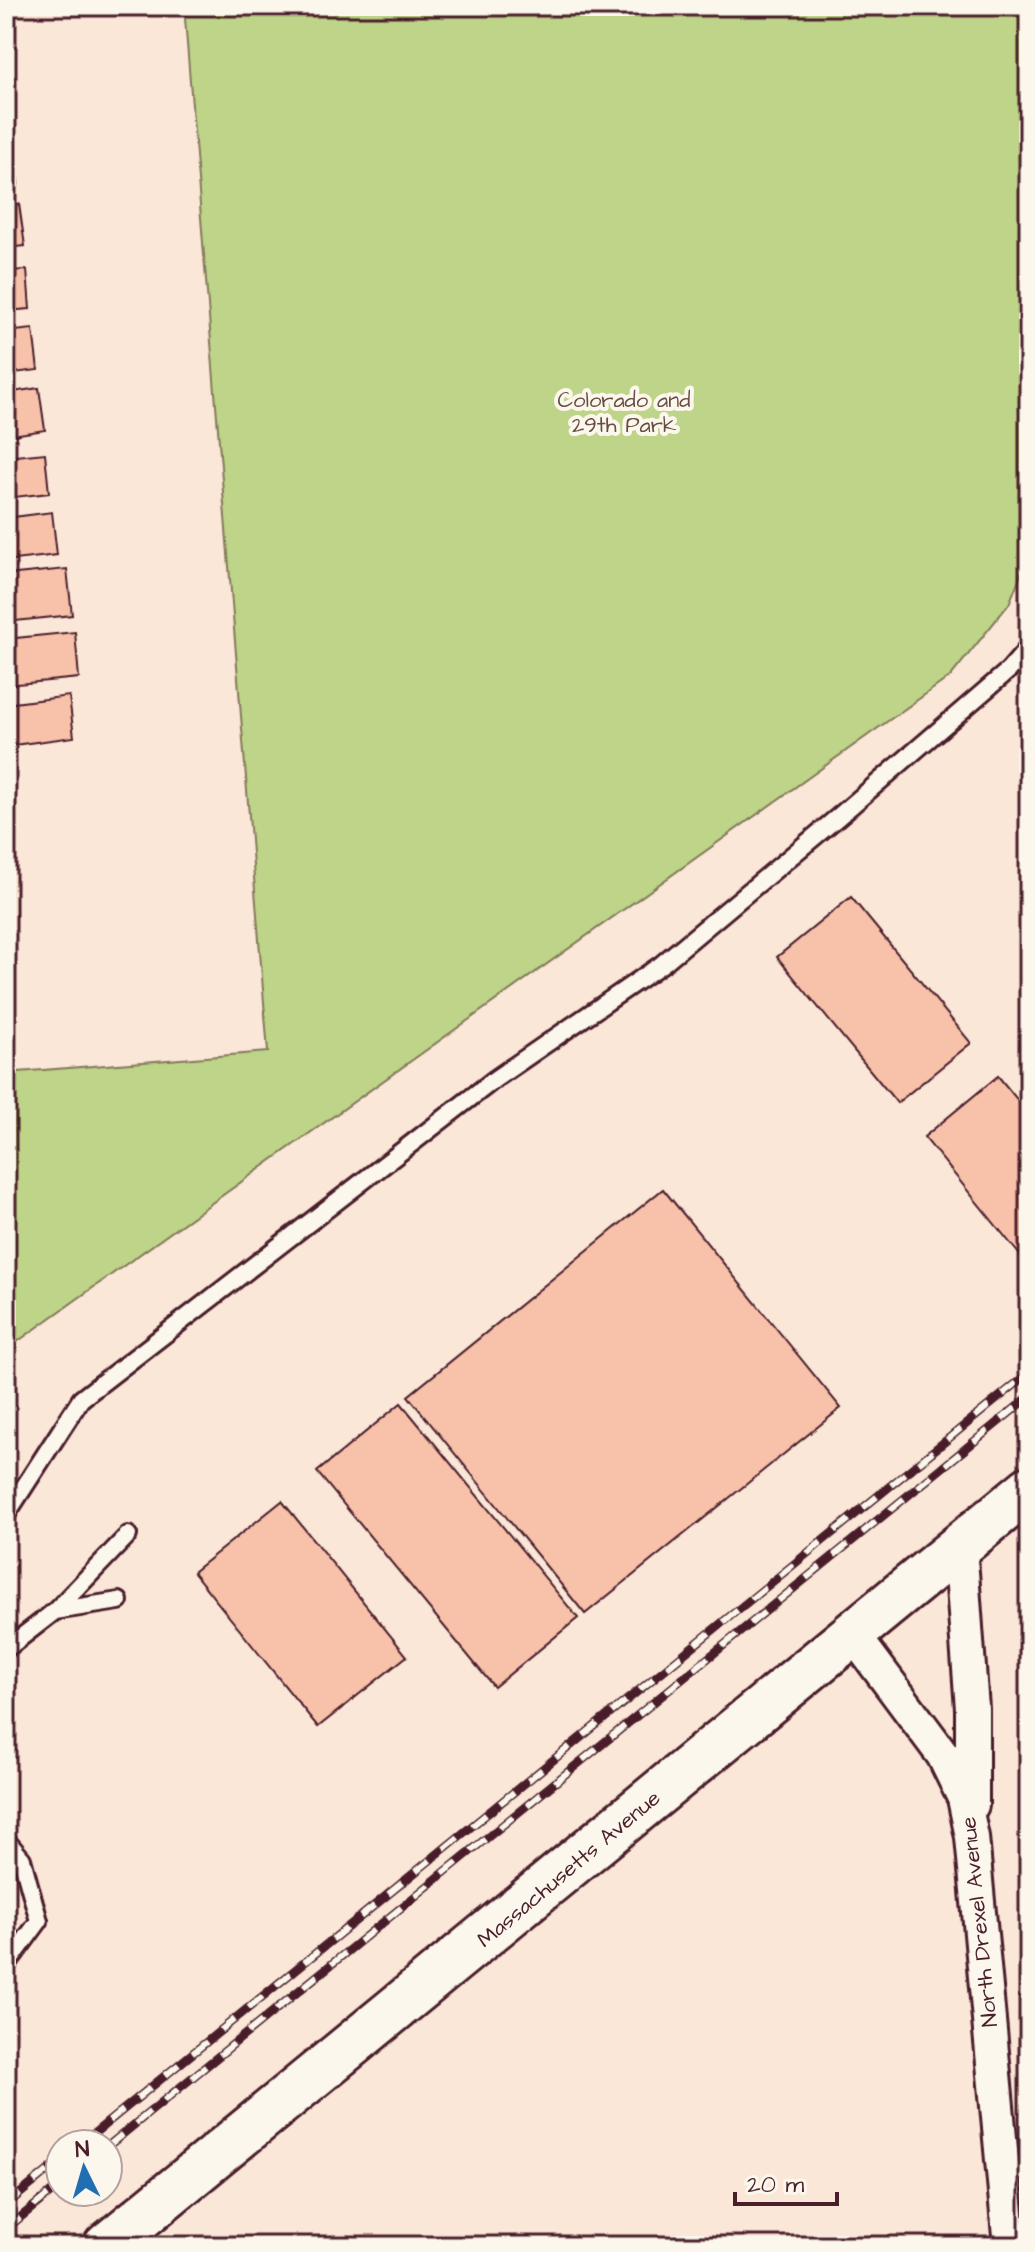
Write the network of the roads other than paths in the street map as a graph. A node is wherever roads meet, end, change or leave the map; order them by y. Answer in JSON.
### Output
{"nodes":[{"id":1,"x":1029,"y":647,"type":"edge"},
{"id":2,"x":1029,"y":1489,"type":"edge"},
{"id":3,"x":6,"y":1515,"type":"edge"},
{"id":4,"x":128,"y":1535,"type":"dead end"},
{"id":5,"x":960,"y":1545,"type":"junction"},
{"id":6,"x":119,"y":1601,"type":"dead end"},
{"id":7,"x":55,"y":1611,"type":"junction"},
{"id":8,"x":852,"y":1633,"type":"junction"},
{"id":9,"x":6,"y":1649,"type":"edge"},
{"id":10,"x":972,"y":1837,"type":"junction"},
{"id":11,"x":6,"y":1840,"type":"edge"},
{"id":12,"x":6,"y":1966,"type":"edge"},
{"id":13,"x":1016,"y":2172,"type":"edge"},
{"id":14,"x":106,"y":2246,"type":"edge"},
{"id":15,"x":1010,"y":2246,"type":"edge"}],
"edges":[{"from":1,"to":3,"type":"lane"},
{"from":2,"to":5,"type":"main road","name":"Massachusetts Avenue"},
{"from":4,"to":7,"type":"lane"},
{"from":5,"to":8,"type":"main road","name":"Massachusetts Avenue"},
{"from":5,"to":10,"type":"street"},
{"from":6,"to":7,"type":"lane"},
{"from":7,"to":9,"type":"lane"},
{"from":8,"to":10,"type":"street","name":"North Drexel Avenue"},
{"from":8,"to":14,"type":"main road","name":"Massachusetts Avenue"},
{"from":10,"to":13,"type":"street","name":"North Drexel Avenue"},
{"from":11,"to":12,"type":"lane"},
{"from":13,"to":15,"type":"street","name":"North Drexel Avenue"}]}
